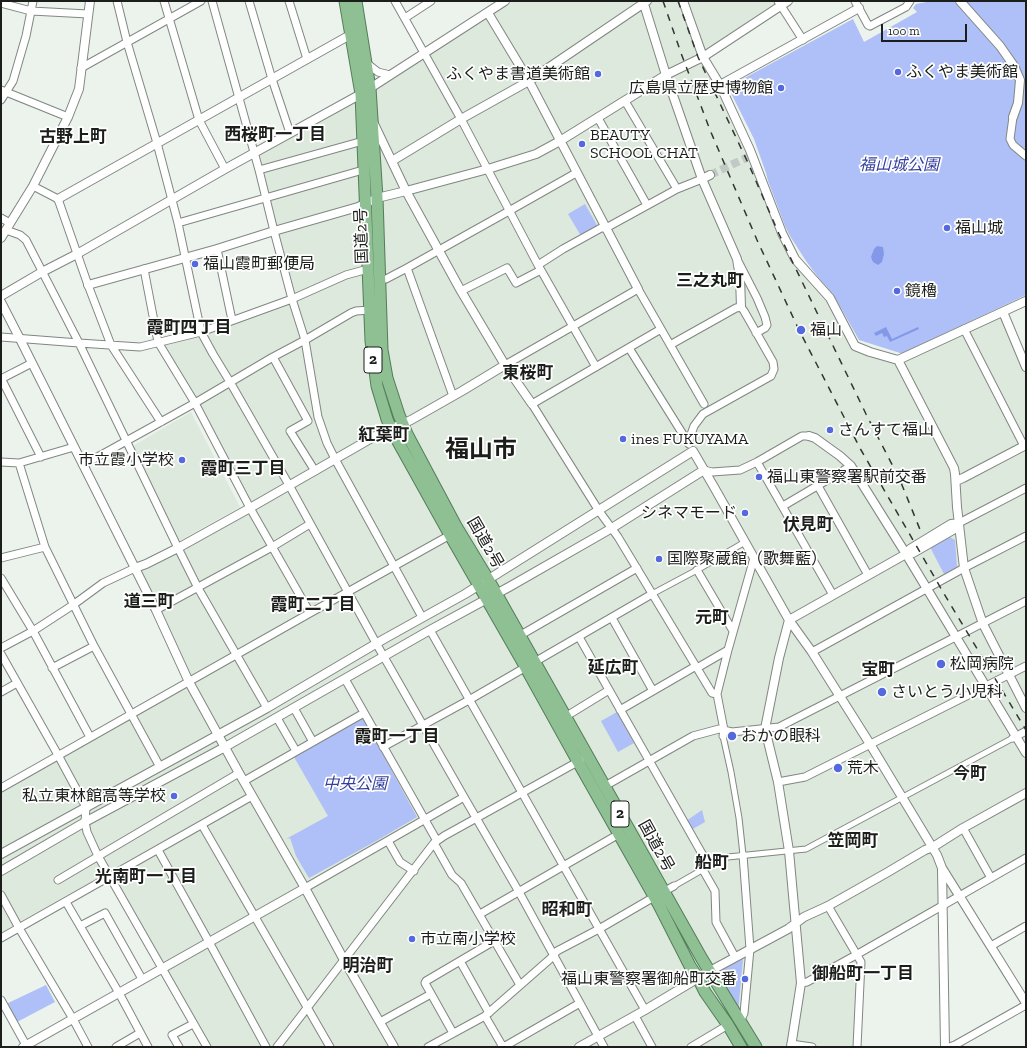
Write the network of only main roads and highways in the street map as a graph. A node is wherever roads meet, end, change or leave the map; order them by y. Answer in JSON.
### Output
{"nodes":[{"id":1,"x":344,"y":1,"type":"edge"},
{"id":2,"x":356,"y":1,"type":"edge"},
{"id":3,"x":365,"y":91,"type":"junction"},
{"id":4,"x":483,"y":582,"type":"junction"},
{"id":5,"x":491,"y":597,"type":"junction"},
{"id":6,"x":530,"y":665,"type":"junction"},
{"id":7,"x":664,"y":891,"type":"junction"},
{"id":8,"x":741,"y":1047,"type":"edge"},
{"id":9,"x":756,"y":1047,"type":"edge"}],
"edges":[{"from":1,"to":3,"type":"highway","name":"国道2号","number":"2"},
{"from":2,"to":3,"type":"highway","name":"国道2号","number":"2"},
{"from":3,"to":4,"type":"highway","name":"国道2号","number":"2"},
{"from":3,"to":4,"type":"highway","name":"国道2号","number":"2"},
{"from":4,"to":5,"type":"highway","name":"国道2号","number":"2"},
{"from":5,"to":6,"type":"highway","name":"国道2号","number":"2"},
{"from":5,"to":6,"type":"highway","name":"国道2号","number":"2"},
{"from":6,"to":7,"type":"highway","name":"国道2号","number":"2"},
{"from":6,"to":7,"type":"highway","name":"国道2号","number":"2"},
{"from":7,"to":8,"type":"highway","name":"国道2号","number":"2"},
{"from":7,"to":9,"type":"highway","name":"国道2号","number":"2"}]}
